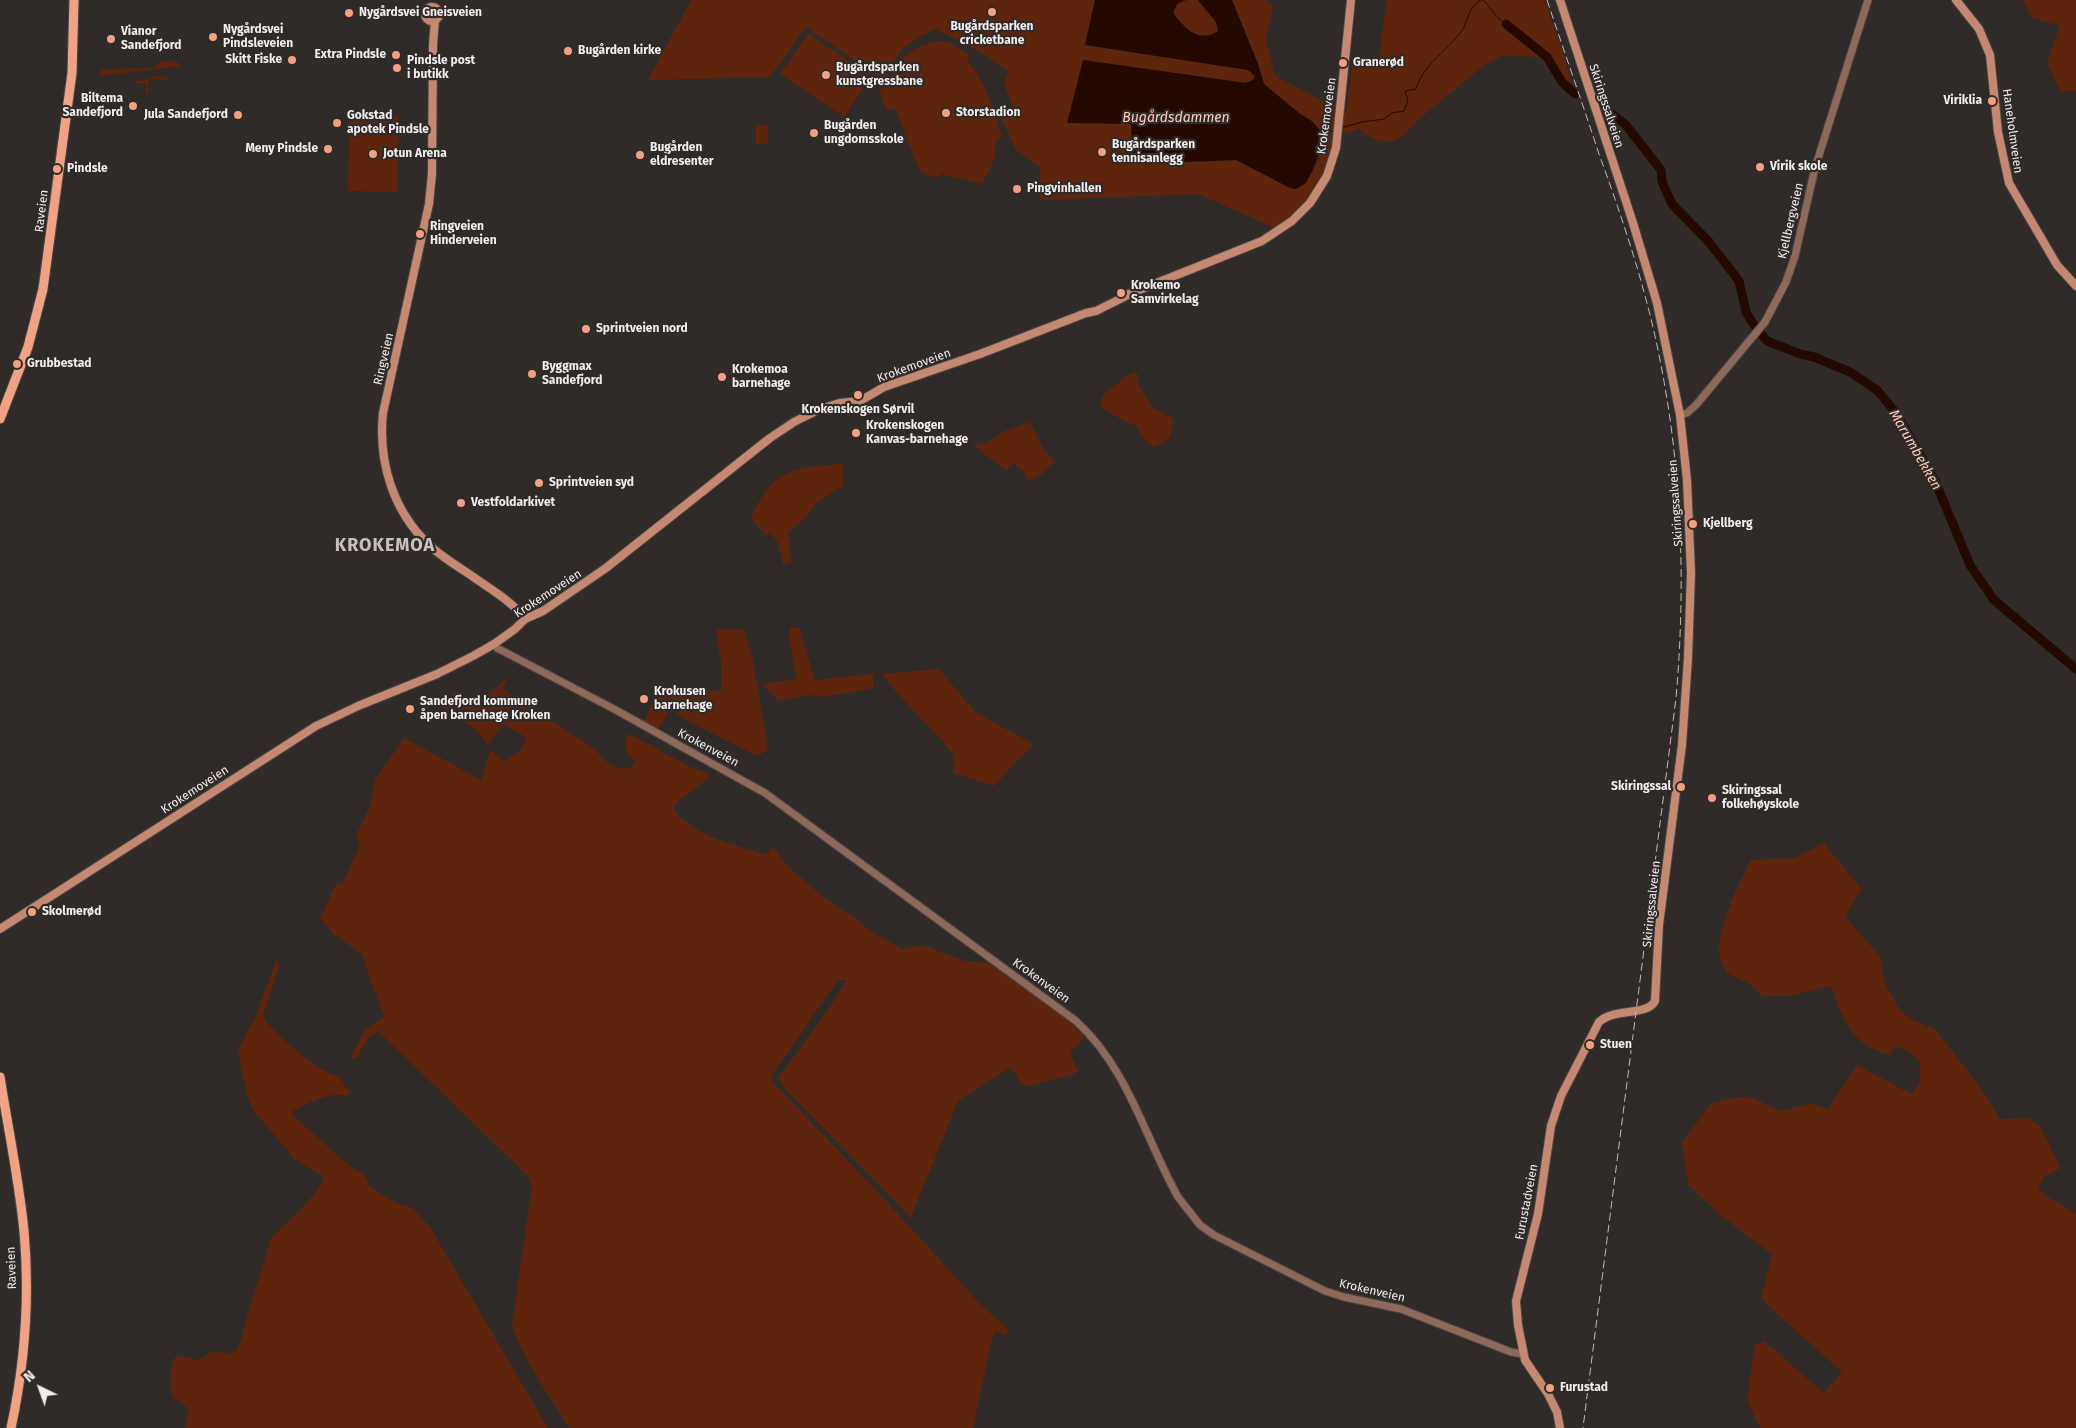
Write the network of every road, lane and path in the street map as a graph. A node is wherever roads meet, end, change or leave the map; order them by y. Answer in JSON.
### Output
{"nodes":[{"id":1,"x":74,"y":0,"type":"edge"},
{"id":2,"x":429,"y":0,"type":"edge"},
{"id":3,"x":434,"y":0,"type":"edge"},
{"id":4,"x":1351,"y":0,"type":"edge"},
{"id":5,"x":1560,"y":0,"type":"edge"},
{"id":6,"x":1868,"y":0,"type":"edge"},
{"id":7,"x":1956,"y":0,"type":"edge"},
{"id":8,"x":436,"y":9,"type":"junction"},
{"id":9,"x":427,"y":10,"type":"junction"},
{"id":10,"x":431,"y":19,"type":"junction"},
{"id":11,"x":2076,"y":286,"type":"edge"},
{"id":12,"x":1680,"y":415,"type":"junction"},
{"id":13,"x":0,"y":419,"type":"edge"},
{"id":14,"x":525,"y":619,"type":"junction"},
{"id":15,"x":494,"y":644,"type":"junction"},
{"id":16,"x":0,"y":929,"type":"edge"},
{"id":17,"x":1640,"y":1010,"type":"joint"},
{"id":18,"x":0,"y":1077,"type":"edge"},
{"id":19,"x":1523,"y":1354,"type":"junction"},
{"id":20,"x":11,"y":1428,"type":"edge"},
{"id":21,"x":1560,"y":1428,"type":"edge"}],
"edges":[{"from":1,"to":13,"type":"main road","name":"Raveien"},
{"from":2,"to":9,"type":"main road"},
{"from":3,"to":8,"type":"main road"},
{"from":4,"to":14,"type":"main road","name":"Krokemoveien"},
{"from":5,"to":12,"type":"main road","name":"Skiringssalveien"},
{"from":6,"to":12,"type":"street","name":"Kjellbergveien"},
{"from":7,"to":11,"type":"main road","name":"Haneholmveien"},
{"from":8,"to":9,"type":"main road"},
{"from":8,"to":10,"type":"main road"},
{"from":9,"to":10,"type":"main road"},
{"from":10,"to":14,"type":"main road","name":"Ringveien"},
{"from":12,"to":17,"type":"main road","name":"Skiringssalveien"},
{"from":14,"to":15,"type":"main road","name":"Krokemoveien"},
{"from":15,"to":16,"type":"main road","name":"Krokemoveien"},
{"from":15,"to":19,"type":"street","name":"Krokenveien"},
{"from":17,"to":19,"type":"main road","name":"Furustadveien"},
{"from":18,"to":20,"type":"main road","name":"Raveien"},
{"from":19,"to":21,"type":"main road","name":"Furustadveien"}]}
